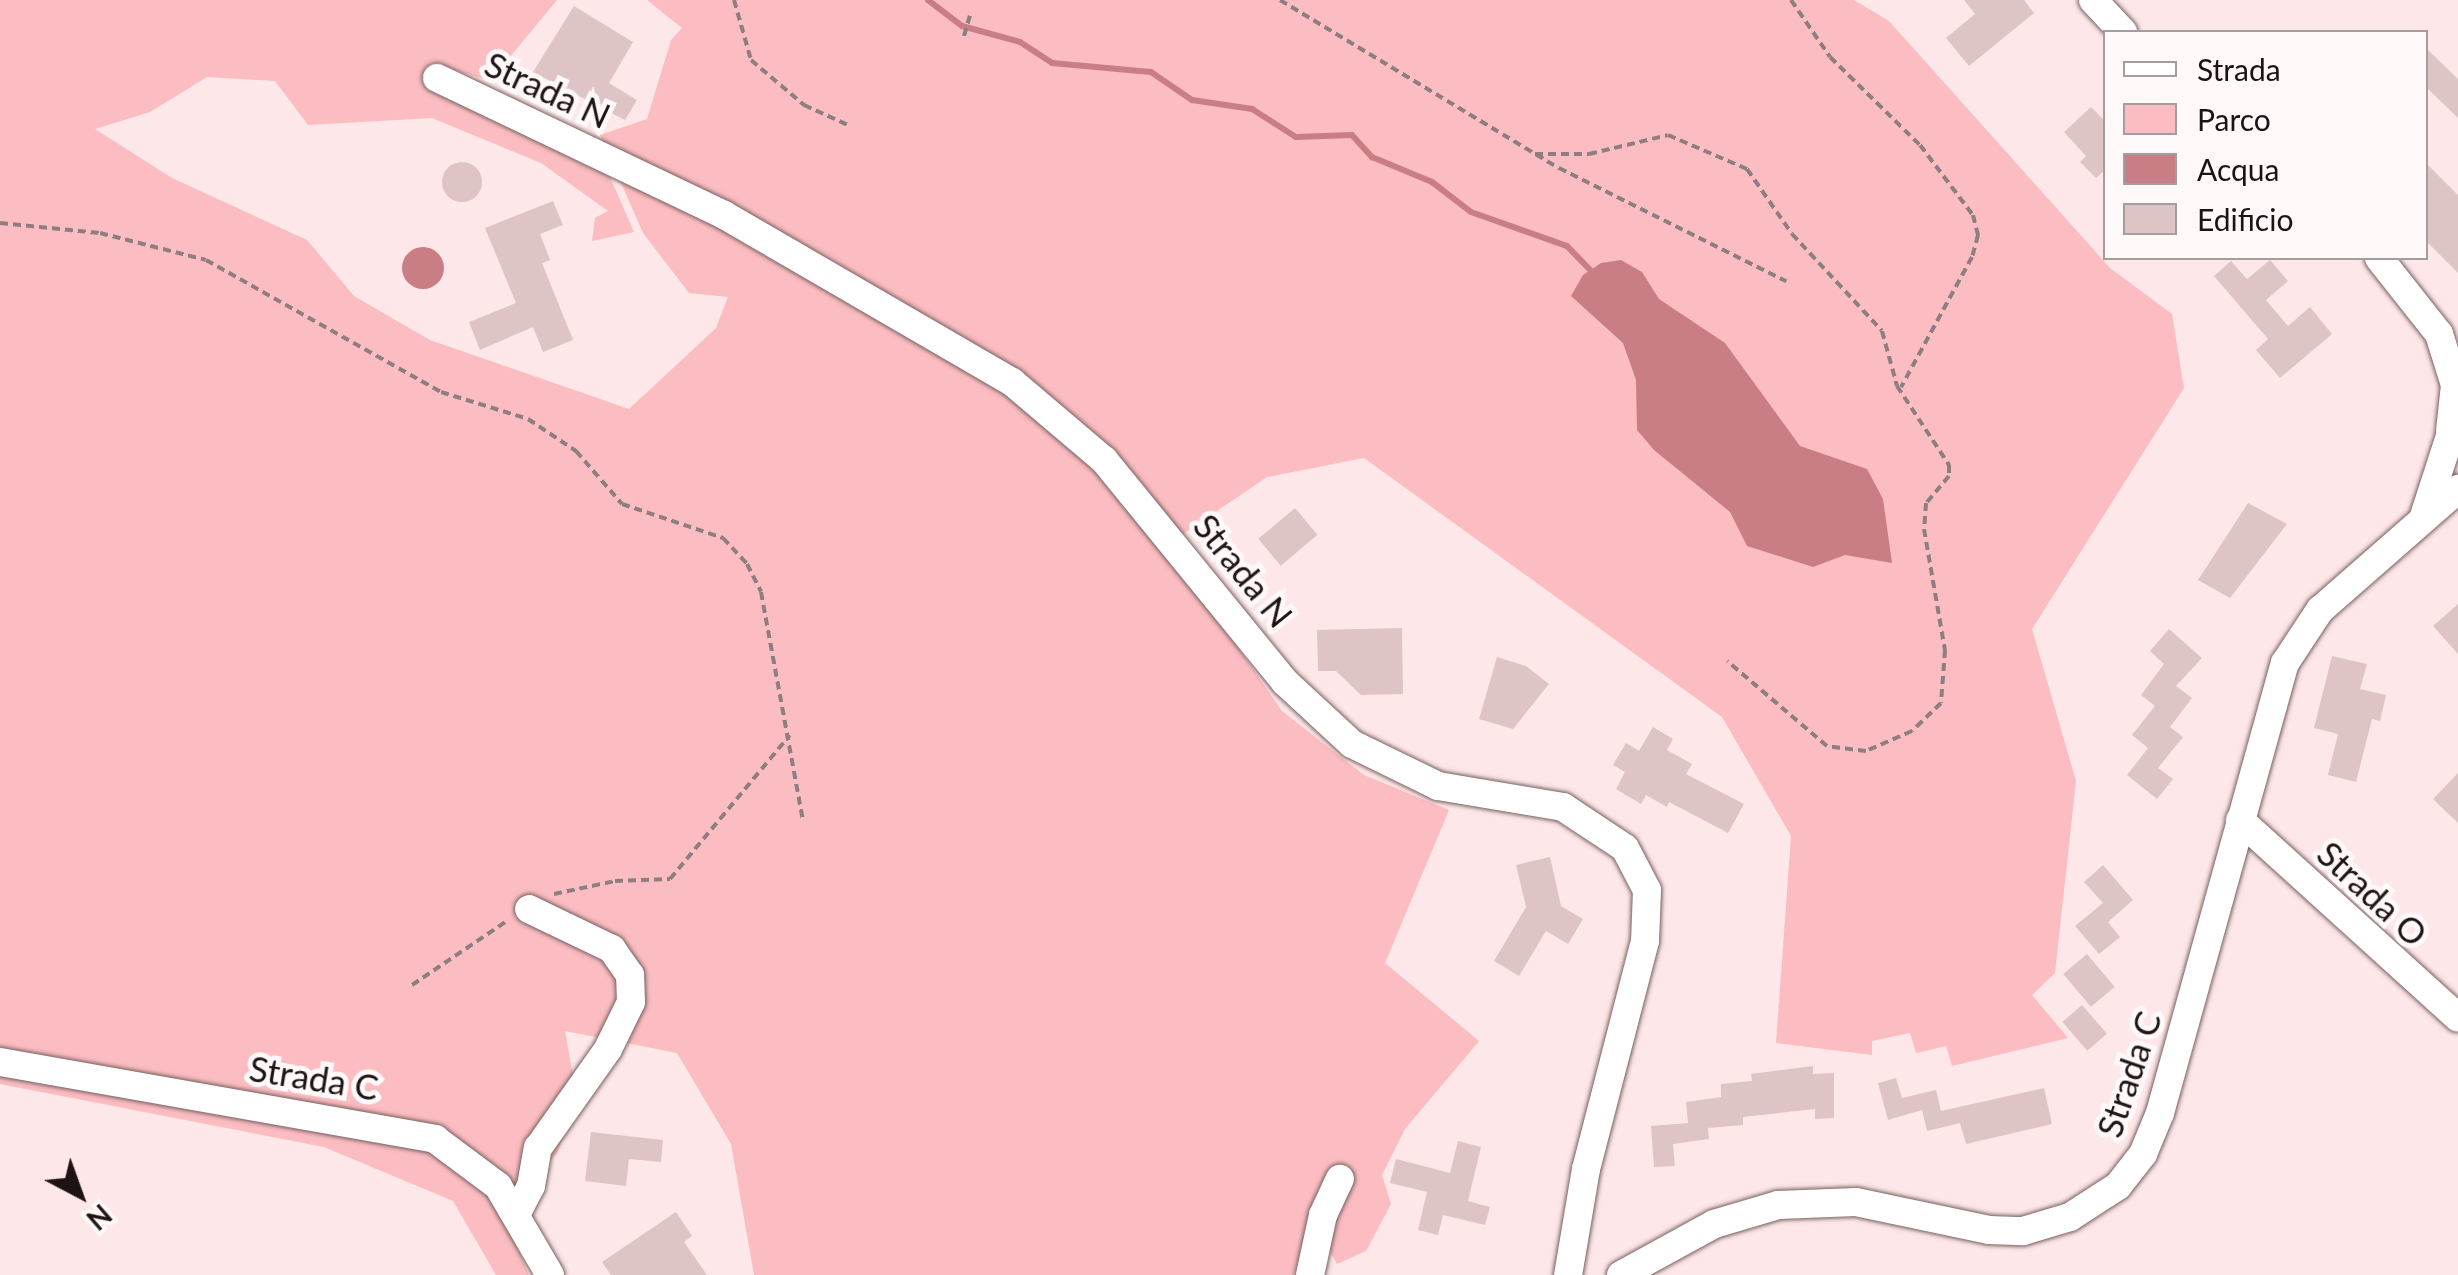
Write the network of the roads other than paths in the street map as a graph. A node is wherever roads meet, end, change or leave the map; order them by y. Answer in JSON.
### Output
{"nodes":[{"id":1,"x":2093,"y":0,"type":"edge"},
{"id":2,"x":2121,"y":30,"type":"edge"},
{"id":3,"x":437,"y":78,"type":"dead end"},
{"id":4,"x":2380,"y":260,"type":"edge"},
{"id":5,"x":2453,"y":363,"type":"edge"},
{"id":6,"x":2454,"y":437,"type":"edge"},
{"id":7,"x":2458,"y":489,"type":"edge"},
{"id":8,"x":2422,"y":521,"type":"junction"},
{"id":9,"x":2240,"y":820,"type":"junction"},
{"id":10,"x":528,"y":909,"type":"road end"},
{"id":11,"x":2458,"y":1018,"type":"edge"},
{"id":12,"x":0,"y":1062,"type":"edge"},
{"id":13,"x":1340,"y":1179,"type":"dead end"},
{"id":14,"x":517,"y":1213,"type":"junction"},
{"id":15,"x":550,"y":1275,"type":"edge"},
{"id":16,"x":1310,"y":1275,"type":"edge"},
{"id":17,"x":1568,"y":1275,"type":"edge"},
{"id":18,"x":1621,"y":1275,"type":"edge"}],
"edges":[{"from":1,"to":2,"type":"street"},
{"from":3,"to":17,"type":"street","name":"Strada N"},
{"from":4,"to":5,"type":"street"},
{"from":5,"to":6,"type":"street"},
{"from":6,"to":8,"type":"street"},
{"from":7,"to":8,"type":"street","name":"Strada C"},
{"from":8,"to":9,"type":"street","name":"Strada C"},
{"from":9,"to":11,"type":"street","name":"Strada O"},
{"from":9,"to":18,"type":"street","name":"Strada C"},
{"from":10,"to":14,"type":"street"},
{"from":12,"to":14,"type":"street","name":"Strada C"},
{"from":13,"to":16,"type":"street"},
{"from":14,"to":15,"type":"street","name":"Strada C"}]}
